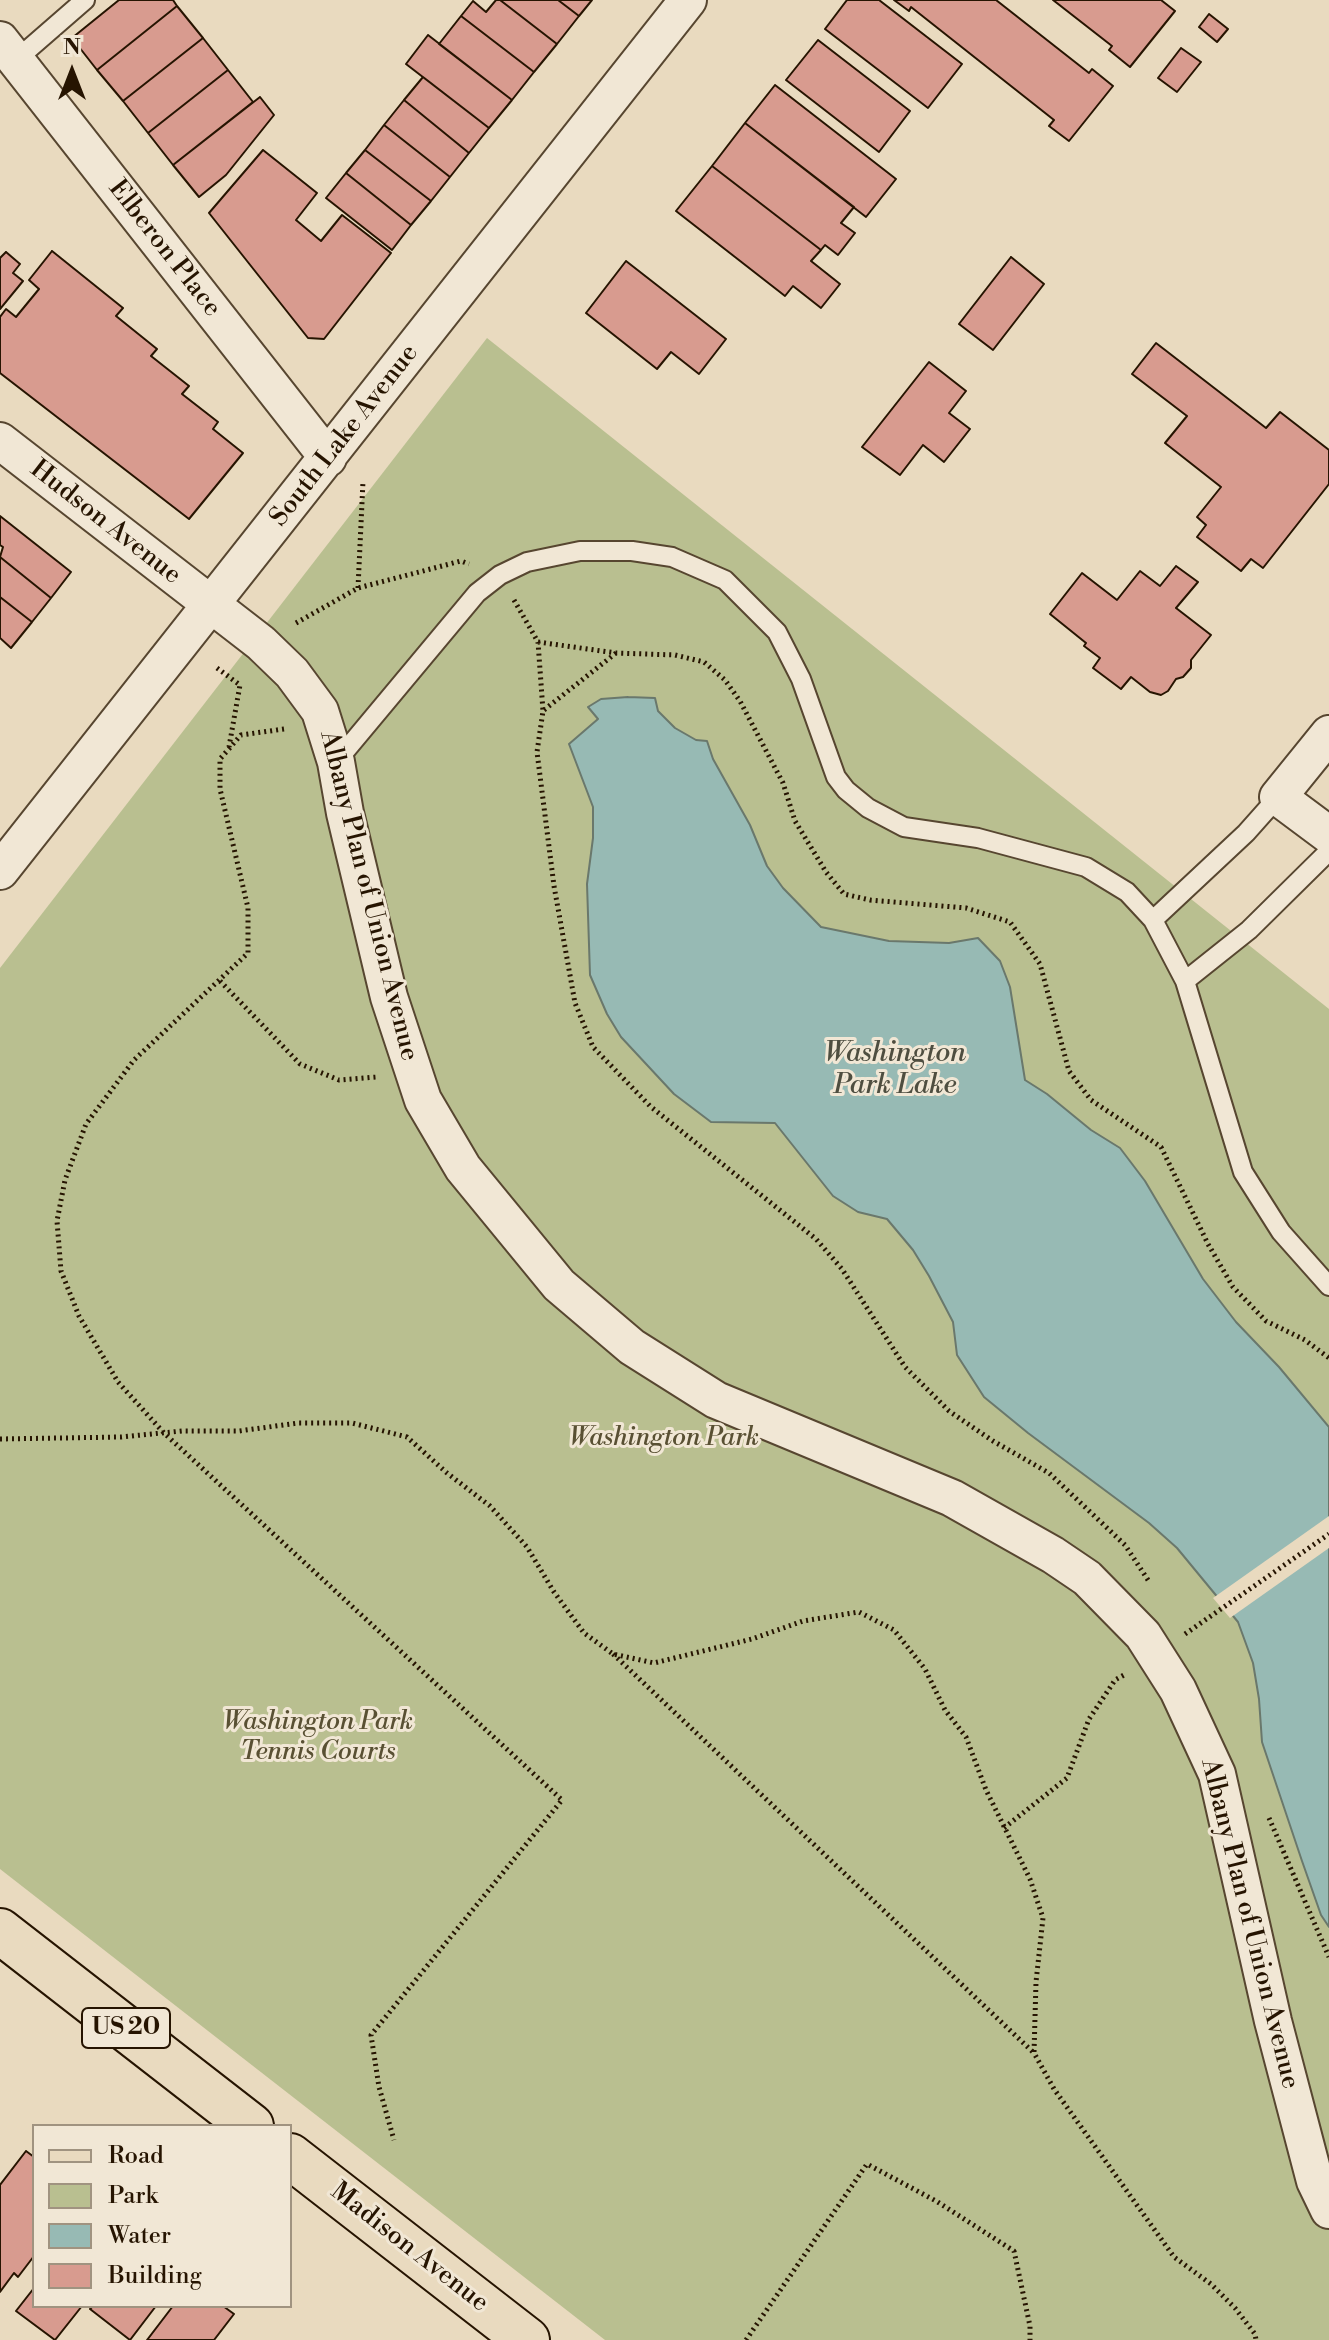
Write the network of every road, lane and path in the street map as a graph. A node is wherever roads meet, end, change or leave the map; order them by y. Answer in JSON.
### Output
{"nodes":[{"id":1,"x":85,"y":0,"type":"edge"},
{"id":2,"x":688,"y":0,"type":"edge"},
{"id":3,"x":8,"y":50,"type":"edge"},
{"id":4,"x":0,"y":441,"type":"edge"},
{"id":5,"x":328,"y":458,"type":"junction"},
{"id":6,"x":363,"y":481,"type":"dead end"},
{"id":7,"x":500,"y":575,"type":"junction"},
{"id":8,"x":358,"y":588,"type":"junction"},
{"id":9,"x":211,"y":604,"type":"junction"},
{"id":10,"x":538,"y":642,"type":"junction"},
{"id":11,"x":261,"y":643,"type":"junction"},
{"id":12,"x":616,"y":653,"type":"junction"},
{"id":13,"x":217,"y":668,"type":"dead end"},
{"id":14,"x":543,"y":711,"type":"junction"},
{"id":15,"x":1329,"y":734,"type":"edge"},
{"id":16,"x":228,"y":748,"type":"junction"},
{"id":17,"x":332,"y":749,"type":"junction"},
{"id":18,"x":1278,"y":797,"type":"junction"},
{"id":19,"x":1329,"y":835,"type":"edge"},
{"id":20,"x":1329,"y":851,"type":"edge"},
{"id":21,"x":0,"y":871,"type":"edge"},
{"id":22,"x":1153,"y":920,"type":"junction"},
{"id":23,"x":220,"y":981,"type":"junction"},
{"id":24,"x":1185,"y":981,"type":"junction"},
{"id":25,"x":412,"y":1067,"type":"junction"},
{"id":26,"x":1329,"y":1286,"type":"edge"},
{"id":27,"x":1329,"y":1358,"type":"edge"},
{"id":28,"x":164,"y":1433,"type":"junction"},
{"id":29,"x":0,"y":1439,"type":"edge"},
{"id":30,"x":1329,"y":1534,"type":"edge"},
{"id":31,"x":1154,"y":1589,"type":"dead end"},
{"id":32,"x":1179,"y":1621,"type":"dead end"},
{"id":33,"x":1189,"y":1631,"type":"junction"},
{"id":34,"x":1196,"y":1644,"type":"dead end"},
{"id":35,"x":613,"y":1654,"type":"junction"},
{"id":36,"x":1156,"y":1656,"type":"junction"},
{"id":37,"x":1267,"y":1813,"type":"dead end"},
{"id":38,"x":1004,"y":1828,"type":"junction"},
{"id":39,"x":0,"y":1931,"type":"edge"},
{"id":40,"x":1329,"y":1957,"type":"edge"},
{"id":41,"x":1034,"y":2053,"type":"junction"},
{"id":42,"x":248,"y":2124,"type":"edge"},
{"id":43,"x":394,"y":2140,"type":"dead end"},
{"id":44,"x":292,"y":2158,"type":"edge"},
{"id":45,"x":1329,"y":2210,"type":"edge"},
{"id":46,"x":527,"y":2340,"type":"edge"},
{"id":47,"x":746,"y":2340,"type":"edge"},
{"id":48,"x":1030,"y":2340,"type":"edge"},
{"id":49,"x":1256,"y":2340,"type":"edge"}],
"edges":[{"from":1,"to":3,"type":"lane"},
{"from":2,"to":5,"type":"street","name":"South Lake Avenue"},
{"from":3,"to":5,"type":"street","name":"Elberon Place"},
{"from":4,"to":9,"type":"street","name":"Hudson Avenue"},
{"from":5,"to":9,"type":"street","name":"South Lake Avenue"},
{"from":6,"to":8,"type":"path"},
{"from":7,"to":8,"type":"path"},
{"from":7,"to":10,"type":"path"},
{"from":7,"to":17,"type":"lane"},
{"from":7,"to":22,"type":"lane"},
{"from":8,"to":11,"type":"path"},
{"from":9,"to":11,"type":"street","name":"Albany Plan of Union Avenue"},
{"from":9,"to":21,"type":"street","name":"South Lake Avenue"},
{"from":10,"to":12,"type":"path"},
{"from":10,"to":14,"type":"path"},
{"from":11,"to":17,"type":"street","name":"Albany Plan of Union Avenue"},
{"from":12,"to":14,"type":"path"},
{"from":12,"to":27,"type":"path"},
{"from":13,"to":16,"type":"path"},
{"from":14,"to":31,"type":"path"},
{"from":15,"to":18,"type":"street"},
{"from":16,"to":17,"type":"path"},
{"from":16,"to":23,"type":"path"},
{"from":17,"to":25,"type":"street","name":"Albany Plan of Union Avenue"},
{"from":18,"to":19,"type":"street"},
{"from":18,"to":22,"type":"lane"},
{"from":20,"to":24,"type":"lane"},
{"from":22,"to":24,"type":"lane"},
{"from":23,"to":25,"type":"path"},
{"from":23,"to":28,"type":"path"},
{"from":24,"to":26,"type":"lane"},
{"from":25,"to":36,"type":"street","name":"Albany Plan of Union Avenue"},
{"from":28,"to":29,"type":"path"},
{"from":28,"to":35,"type":"path"},
{"from":28,"to":43,"type":"path"},
{"from":30,"to":33,"type":"path"},
{"from":32,"to":33,"type":"path"},
{"from":33,"to":34,"type":"path"},
{"from":33,"to":36,"type":"path"},
{"from":35,"to":38,"type":"path"},
{"from":35,"to":41,"type":"path"},
{"from":36,"to":38,"type":"path"},
{"from":36,"to":45,"type":"street","name":"Albany Plan of Union Avenue"},
{"from":37,"to":40,"type":"path"},
{"from":38,"to":41,"type":"path"},
{"from":39,"to":42,"type":"main road","number":"US 20"},
{"from":41,"to":49,"type":"path"},
{"from":44,"to":46,"type":"main road","name":"Madison Avenue"},
{"from":47,"to":48,"type":"path"}]}
